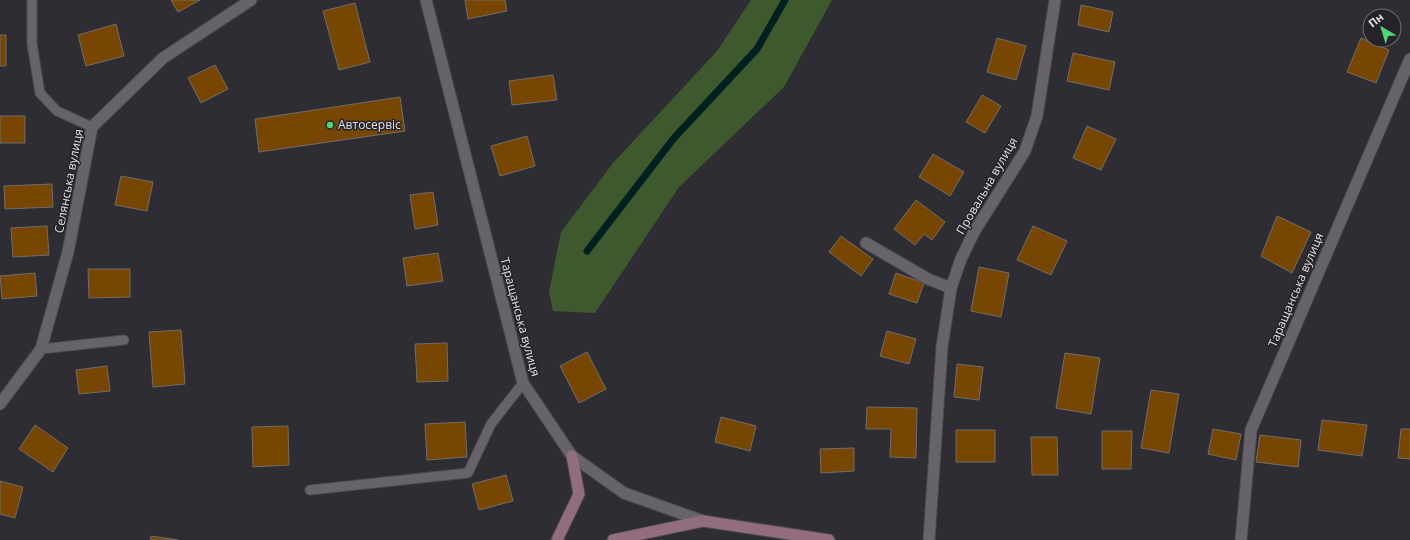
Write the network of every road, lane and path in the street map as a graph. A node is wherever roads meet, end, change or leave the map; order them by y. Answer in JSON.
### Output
{"nodes":[{"id":1,"x":32,"y":0,"type":"edge"},
{"id":2,"x":251,"y":0,"type":"edge"},
{"id":3,"x":426,"y":0,"type":"edge"},
{"id":4,"x":1055,"y":0,"type":"edge"},
{"id":5,"x":1410,"y":59,"type":"edge"},
{"id":6,"x":92,"y":127,"type":"junction"},
{"id":7,"x":866,"y":243,"type":"dead end"},
{"id":8,"x":951,"y":288,"type":"junction"},
{"id":9,"x":124,"y":340,"type":"dead end"},
{"id":10,"x":41,"y":349,"type":"junction"},
{"id":11,"x":522,"y":383,"type":"junction"},
{"id":12,"x":0,"y":404,"type":"edge"},
{"id":13,"x":572,"y":456,"type":"junction"},
{"id":14,"x":310,"y":490,"type":"dead end"},
{"id":15,"x":703,"y":521,"type":"junction"},
{"id":16,"x":557,"y":540,"type":"edge"},
{"id":17,"x":613,"y":540,"type":"edge"},
{"id":18,"x":829,"y":540,"type":"edge"},
{"id":19,"x":929,"y":540,"type":"edge"},
{"id":20,"x":1241,"y":540,"type":"edge"}],
"edges":[{"from":1,"to":6,"type":"lane"},
{"from":2,"to":6,"type":"street","name":"Селянська вулиця"},
{"from":3,"to":11,"type":"street","name":"Таращанська вулиця"},
{"from":4,"to":8,"type":"street","name":"Провальна вулиця"},
{"from":5,"to":20,"type":"street","name":"Таращанська вулиця"},
{"from":6,"to":10,"type":"street","name":"Селянська вулиця"},
{"from":7,"to":8,"type":"street"},
{"from":8,"to":19,"type":"street","name":"Провальна вулиця"},
{"from":9,"to":10,"type":"lane"},
{"from":10,"to":12,"type":"street","name":"Селянська вулиця"},
{"from":11,"to":13,"type":"street","name":"Таращанська вулиця"},
{"from":11,"to":14,"type":"lane"},
{"from":13,"to":15,"type":"street","name":"Таращанська вулиця"},
{"from":13,"to":16,"type":"main road"},
{"from":15,"to":17,"type":"main road"},
{"from":15,"to":18,"type":"main road","name":"Таращанська вулиця"}]}
